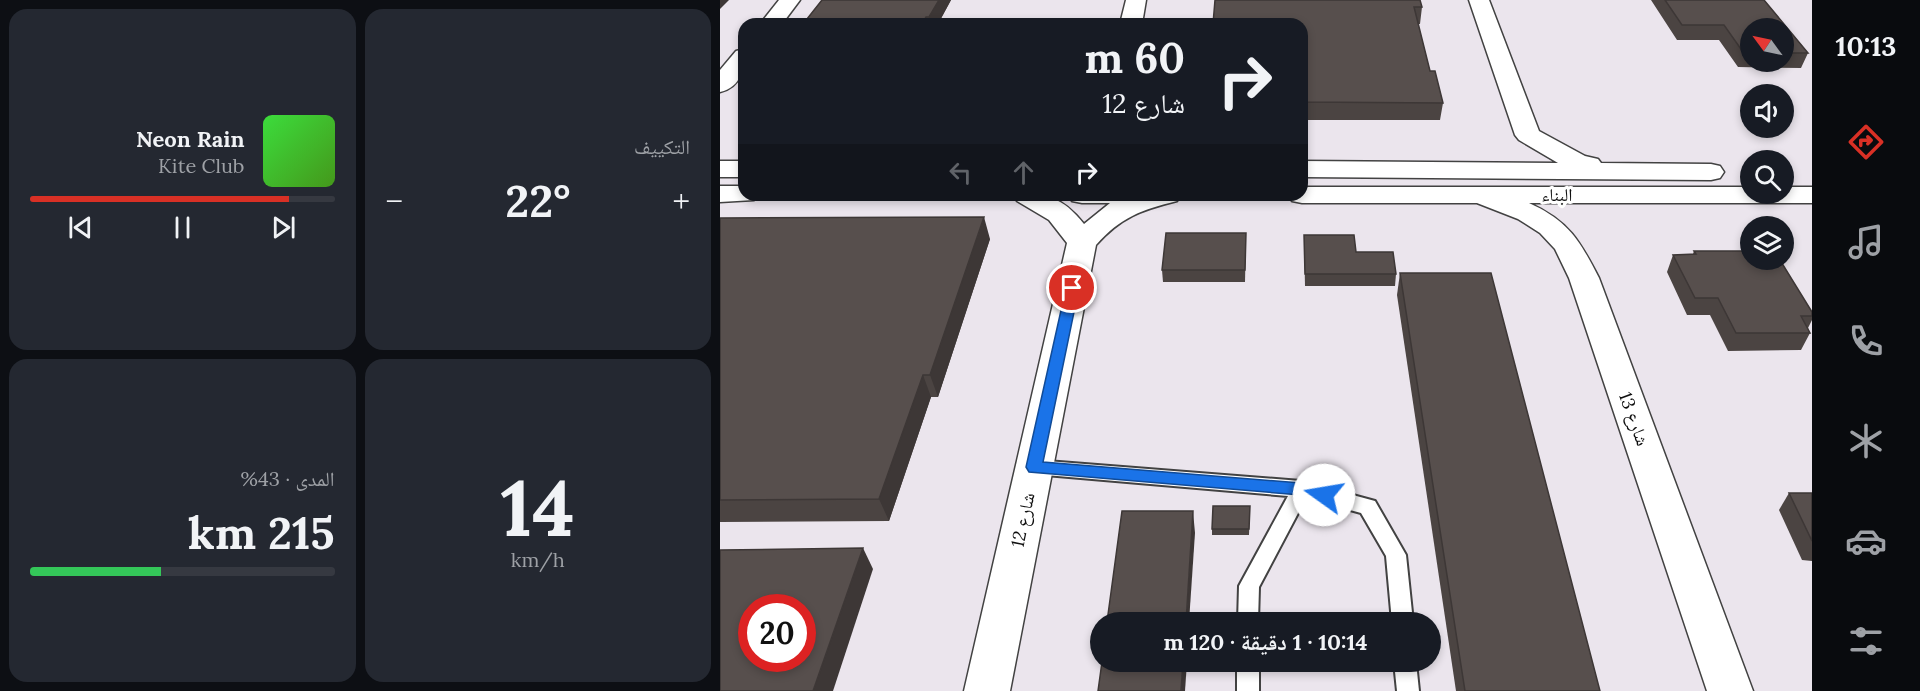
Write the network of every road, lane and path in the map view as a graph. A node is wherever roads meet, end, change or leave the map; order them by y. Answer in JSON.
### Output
{"nodes":[{"id":1,"x":790,"y":0,"type":"edge"},
{"id":2,"x":1136,"y":0,"type":"edge"},
{"id":3,"x":1479,"y":0,"type":"edge"},
{"id":4,"x":776,"y":18,"type":"edge"},
{"id":5,"x":1132,"y":18,"type":"edge"},
{"id":6,"x":738,"y":63,"type":"edge"},
{"id":7,"x":720,"y":85,"type":"edge"},
{"id":8,"x":1528,"y":135,"type":"junction"},
{"id":9,"x":1308,"y":169,"type":"edge"},
{"id":10,"x":1617,"y":171,"type":"junction"},
{"id":11,"x":1740,"y":173,"type":"edge"},
{"id":12,"x":1794,"y":173,"type":"edge"},
{"id":13,"x":725,"y":174,"type":"edge"},
{"id":14,"x":1812,"y":174,"type":"edge"},
{"id":15,"x":1470,"y":183,"type":"junction"},
{"id":16,"x":738,"y":188,"type":"edge"},
{"id":17,"x":1308,"y":195,"type":"edge"},
{"id":18,"x":1812,"y":195,"type":"edge"},
{"id":19,"x":1039,"y":201,"type":"edge"},
{"id":20,"x":1143,"y":201,"type":"edge"},
{"id":21,"x":1082,"y":243,"type":"junction"},
{"id":22,"x":1034,"y":467,"type":"junction"},
{"id":23,"x":1301,"y":489,"type":"junction"},
{"id":24,"x":1248,"y":612,"type":"edge"},
{"id":25,"x":1401,"y":612,"type":"edge"},
{"id":26,"x":1248,"y":672,"type":"edge"},
{"id":27,"x":1406,"y":672,"type":"edge"},
{"id":28,"x":987,"y":691,"type":"edge"},
{"id":29,"x":1248,"y":691,"type":"edge"},
{"id":30,"x":1408,"y":691,"type":"edge"},
{"id":31,"x":1731,"y":691,"type":"edge"}],
"edges":[{"from":1,"to":4,"type":"street"},
{"from":2,"to":5,"type":"street"},
{"from":3,"to":8,"type":"street"},
{"from":6,"to":7,"type":"street"},
{"from":8,"to":10,"type":"street"},
{"from":8,"to":15,"type":"street"},
{"from":9,"to":15,"type":"street","name":"البناء"},
{"from":10,"to":11,"type":"street","name":"البناء"},
{"from":10,"to":15,"type":"street","name":"البناء"},
{"from":12,"to":14,"type":"street"},
{"from":13,"to":16,"type":"street"},
{"from":15,"to":17,"type":"street","name":"البناء"},
{"from":15,"to":18,"type":"street","name":"البناء"},
{"from":15,"to":31,"type":"street","name":"شارع 13"},
{"from":19,"to":21,"type":"street"},
{"from":20,"to":21,"type":"street"},
{"from":21,"to":22,"type":"street","name":"شارع 12"},
{"from":22,"to":23,"type":"lane"},
{"from":22,"to":28,"type":"street","name":"شارع 12"},
{"from":23,"to":24,"type":"lane"},
{"from":23,"to":25,"type":"lane"},
{"from":26,"to":29,"type":"lane"},
{"from":27,"to":30,"type":"lane"}]}
